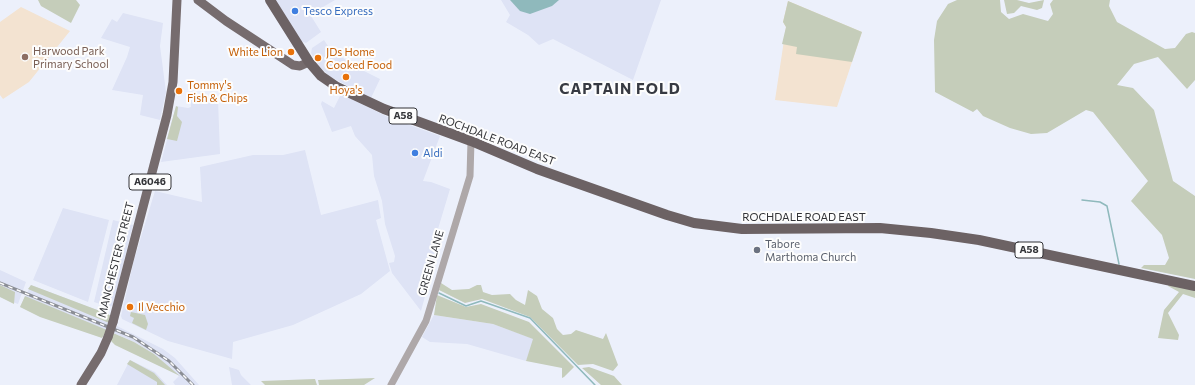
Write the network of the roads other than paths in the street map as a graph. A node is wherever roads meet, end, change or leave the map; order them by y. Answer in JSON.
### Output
{"nodes":[{"id":1,"x":177,"y":0,"type":"edge"},
{"id":2,"x":198,"y":0,"type":"edge"},
{"id":3,"x":270,"y":0,"type":"edge"},
{"id":4,"x":309,"y":62,"type":"junction"},
{"id":5,"x":471,"y":141,"type":"junction"},
{"id":6,"x":1195,"y":286,"type":"edge"},
{"id":7,"x":81,"y":385,"type":"edge"},
{"id":8,"x":391,"y":385,"type":"edge"}],
"edges":[{"from":1,"to":7,"type":"main road","name":"MANCHESTER STREET","number":"A6046","bridge":true},
{"from":2,"to":4,"type":"main road"},
{"from":3,"to":4,"type":"highway","number":"A58"},
{"from":4,"to":5,"type":"highway","name":"ROCHDALE ROAD EAST","number":"A58"},
{"from":5,"to":6,"type":"highway","name":"ROCHDALE ROAD EAST","number":"A58"},
{"from":5,"to":8,"type":"street","name":"GREEN LANE"}]}
